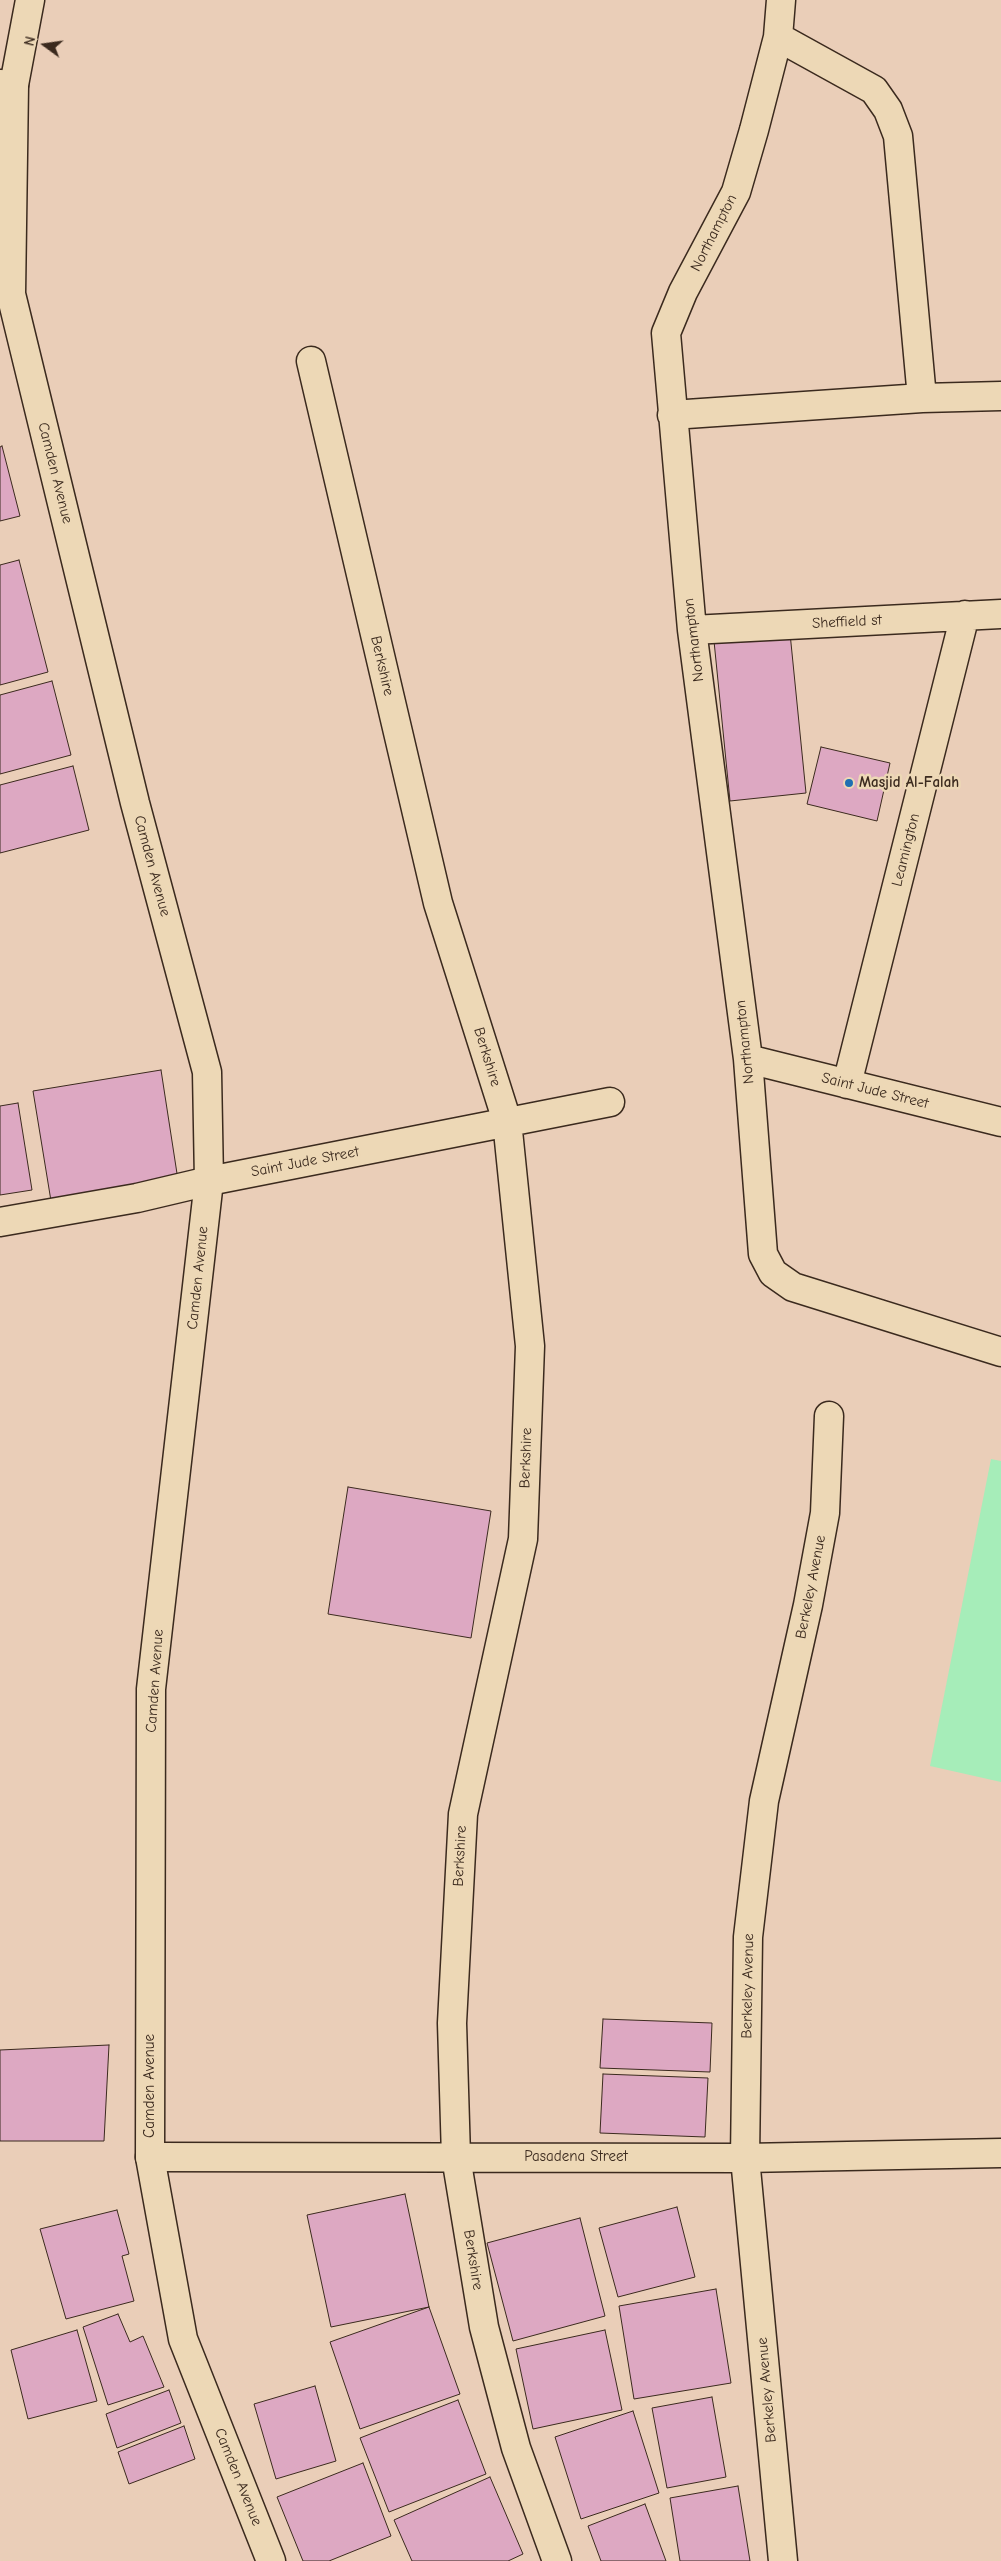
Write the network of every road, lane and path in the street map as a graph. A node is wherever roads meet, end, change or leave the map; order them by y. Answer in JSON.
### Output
{"nodes":[{"id":1,"x":30,"y":0,"type":"edge"},
{"id":2,"x":781,"y":0,"type":"edge"},
{"id":3,"x":778,"y":37,"type":"junction"},
{"id":4,"x":7,"y":84,"type":"edge"},
{"id":5,"x":311,"y":361,"type":"dead end"},
{"id":6,"x":1001,"y":396,"type":"edge"},
{"id":7,"x":922,"y":398,"type":"junction"},
{"id":8,"x":672,"y":414,"type":"junction"},
{"id":9,"x":1001,"y":614,"type":"edge"},
{"id":10,"x":966,"y":616,"type":"junction"},
{"id":11,"x":692,"y":630,"type":"junction"},
{"id":12,"x":748,"y":1060,"type":"junction"},
{"id":13,"x":847,"y":1084,"type":"junction"},
{"id":14,"x":610,"y":1102,"type":"dead end"},
{"id":15,"x":507,"y":1121,"type":"junction"},
{"id":16,"x":1001,"y":1122,"type":"edge"},
{"id":17,"x":209,"y":1181,"type":"junction"},
{"id":18,"x":0,"y":1222,"type":"edge"},
{"id":19,"x":1001,"y":1352,"type":"edge"},
{"id":20,"x":830,"y":1416,"type":"dead end"},
{"id":21,"x":1001,"y":2153,"type":"edge"},
{"id":22,"x":150,"y":2157,"type":"junction"},
{"id":23,"x":456,"y":2157,"type":"junction"},
{"id":24,"x":746,"y":2158,"type":"junction"},
{"id":25,"x":271,"y":2561,"type":"edge"},
{"id":26,"x":557,"y":2561,"type":"edge"},
{"id":27,"x":783,"y":2561,"type":"edge"}],
"edges":[{"from":1,"to":4,"type":"street","name":"Camden Avenue"},
{"from":2,"to":3,"type":"street","name":"Northampton"},
{"from":3,"to":7,"type":"street"},
{"from":3,"to":8,"type":"street","name":"Northampton"},
{"from":4,"to":17,"type":"street","name":"Camden Avenue"},
{"from":5,"to":15,"type":"street","name":"Berkshire"},
{"from":6,"to":7,"type":"street"},
{"from":7,"to":8,"type":"street"},
{"from":8,"to":11,"type":"street","name":"Northampton"},
{"from":9,"to":10,"type":"street","name":"Sheffield st"},
{"from":10,"to":11,"type":"street","name":"Sheffield st"},
{"from":10,"to":13,"type":"street","name":"Leamington"},
{"from":11,"to":12,"type":"street","name":"Northampton"},
{"from":12,"to":13,"type":"street","name":"Saint Jude Street"},
{"from":12,"to":19,"type":"street","name":"Northampton"},
{"from":13,"to":16,"type":"street","name":"Saint Jude Street"},
{"from":14,"to":15,"type":"street","name":"Saint Jude Street"},
{"from":15,"to":17,"type":"street","name":"Saint Jude Street"},
{"from":15,"to":23,"type":"street","name":"Berkshire"},
{"from":17,"to":18,"type":"street","name":"Saint Jude Street"},
{"from":17,"to":22,"type":"street","name":"Camden Avenue"},
{"from":20,"to":24,"type":"street","name":"Berkeley Avenue"},
{"from":21,"to":24,"type":"street","name":"Pasadena Street"},
{"from":22,"to":23,"type":"street","name":"Pasadena Street"},
{"from":22,"to":25,"type":"street","name":"Camden Avenue"},
{"from":23,"to":24,"type":"street","name":"Pasadena Street"},
{"from":23,"to":26,"type":"street","name":"Berkshire"},
{"from":24,"to":27,"type":"street","name":"Berkeley Avenue"}]}
